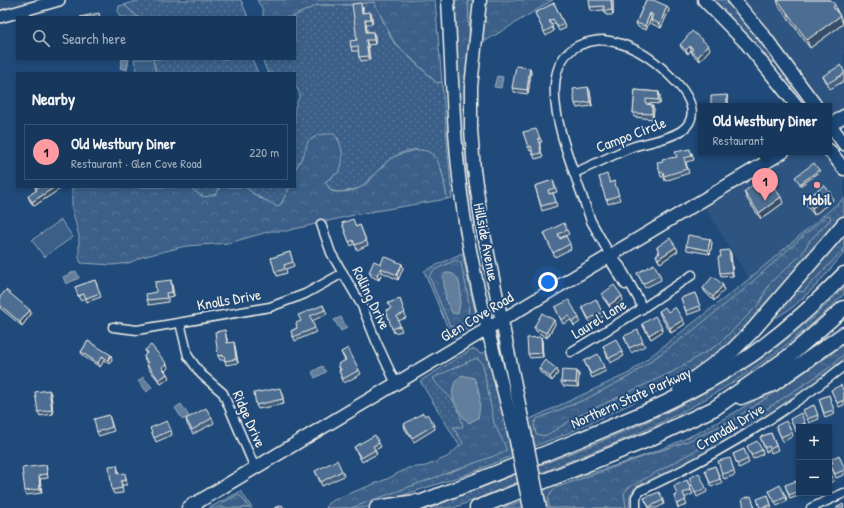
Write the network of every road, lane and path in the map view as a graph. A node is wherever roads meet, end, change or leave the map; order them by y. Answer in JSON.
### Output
{"nodes":[{"id":1,"x":59,"y":0,"type":"edge"},
{"id":2,"x":448,"y":0,"type":"edge"},
{"id":3,"x":480,"y":0,"type":"edge"},
{"id":4,"x":704,"y":0,"type":"edge"},
{"id":5,"x":734,"y":0,"type":"edge"},
{"id":6,"x":0,"y":17,"type":"edge"},
{"id":7,"x":795,"y":103,"type":"edge"},
{"id":8,"x":814,"y":103,"type":"edge"},
{"id":9,"x":836,"y":121,"type":"edge"},
{"id":10,"x":844,"y":144,"type":"edge"},
{"id":11,"x":832,"y":154,"type":"edge"},
{"id":12,"x":777,"y":155,"type":"edge"},
{"id":13,"x":844,"y":169,"type":"edge"},
{"id":14,"x":574,"y":173,"type":"junction"},
{"id":15,"x":321,"y":224,"type":"dead end"},
{"id":16,"x":844,"y":224,"type":"edge"},
{"id":17,"x":610,"y":256,"type":"junction"},
{"id":18,"x":343,"y":273,"type":"junction"},
{"id":19,"x":844,"y":274,"type":"edge"},
{"id":20,"x":692,"y":275,"type":"dead end"},
{"id":21,"x":844,"y":308,"type":"edge"},
{"id":22,"x":642,"y":309,"type":"junction"},
{"id":23,"x":844,"y":320,"type":"edge"},
{"id":24,"x":502,"y":321,"type":"junction"},
{"id":25,"x":180,"y":323,"type":"junction"},
{"id":26,"x":113,"y":327,"type":"dead end"},
{"id":27,"x":489,"y":328,"type":"junction"},
{"id":28,"x":844,"y":334,"type":"edge"},
{"id":29,"x":571,"y":352,"type":"dead end"},
{"id":30,"x":844,"y":366,"type":"edge"},
{"id":31,"x":396,"y":384,"type":"junction"},
{"id":32,"x":662,"y":406,"type":"junction"},
{"id":33,"x":715,"y":408,"type":"junction"},
{"id":34,"x":520,"y":434,"type":"junction"},
{"id":35,"x":255,"y":468,"type":"junction"},
{"id":36,"x":844,"y":493,"type":"edge"},
{"id":37,"x":426,"y":501,"type":"junction"},
{"id":38,"x":191,"y":507,"type":"edge"},
{"id":39,"x":377,"y":508,"type":"edge"},
{"id":40,"x":407,"y":508,"type":"edge"},
{"id":41,"x":477,"y":508,"type":"edge"},
{"id":42,"x":530,"y":508,"type":"edge"},
{"id":43,"x":540,"y":508,"type":"edge"},
{"id":44,"x":636,"y":508,"type":"edge"},
{"id":45,"x":811,"y":508,"type":"edge"}],
"edges":[{"from":1,"to":6,"type":"street"},
{"from":2,"to":27,"type":"main road","name":"Hillside Avenue"},
{"from":3,"to":24,"type":"main road","name":"Hillside Avenue"},
{"from":4,"to":7,"type":"main road"},
{"from":5,"to":8,"type":"main road"},
{"from":9,"to":10,"type":"main road"},
{"from":11,"to":13,"type":"main road"},
{"from":12,"to":17,"type":"main road","name":"Glen Cove Road"},
{"from":14,"to":14,"type":"street","name":"Campo Circle"},
{"from":14,"to":17,"type":"street","name":"Campo Circle"},
{"from":15,"to":18,"type":"street","name":"Rolling Drive"},
{"from":16,"to":32,"type":"highway"},
{"from":17,"to":22,"type":"street","name":"Laurel Lane"},
{"from":17,"to":24,"type":"main road","name":"Glen Cove Road"},
{"from":18,"to":25,"type":"street","name":"Knolls Drive"},
{"from":18,"to":31,"type":"street","name":"Rolling Drive"},
{"from":19,"to":32,"type":"highway","name":"Northern State Parkway"},
{"from":20,"to":22,"type":"street","name":"Laurel Lane"},
{"from":21,"to":33,"type":"highway"},
{"from":22,"to":29,"type":"street","name":"Laurel Lane"},
{"from":23,"to":33,"type":"highway"},
{"from":24,"to":27,"type":"main road","name":"Glen Cove Road"},
{"from":24,"to":34,"type":"main road","name":"Hillside Avenue"},
{"from":25,"to":26,"type":"street","name":"Knolls Drive"},
{"from":25,"to":35,"type":"street","name":"Ridge Drive"},
{"from":27,"to":31,"type":"main road","name":"Glen Cove Road"},
{"from":27,"to":34,"type":"main road","name":"Hillside Avenue"},
{"from":28,"to":33,"type":"highway"},
{"from":30,"to":44,"type":"street","name":"Crandall Drive"},
{"from":31,"to":35,"type":"main road","name":"Glen Cove Road"},
{"from":32,"to":37,"type":"highway","name":"Northern State Parkway"},
{"from":33,"to":41,"type":"highway"},
{"from":34,"to":42,"type":"main road","name":"Hillside Avenue","bridge":true},
{"from":34,"to":43,"type":"main road","name":"Hillside Avenue","bridge":true},
{"from":35,"to":38,"type":"main road","name":"Glen Cove Road"},
{"from":36,"to":45,"type":"street"},
{"from":37,"to":39,"type":"highway"},
{"from":37,"to":40,"type":"highway","name":"Northern State Parkway"}]}
